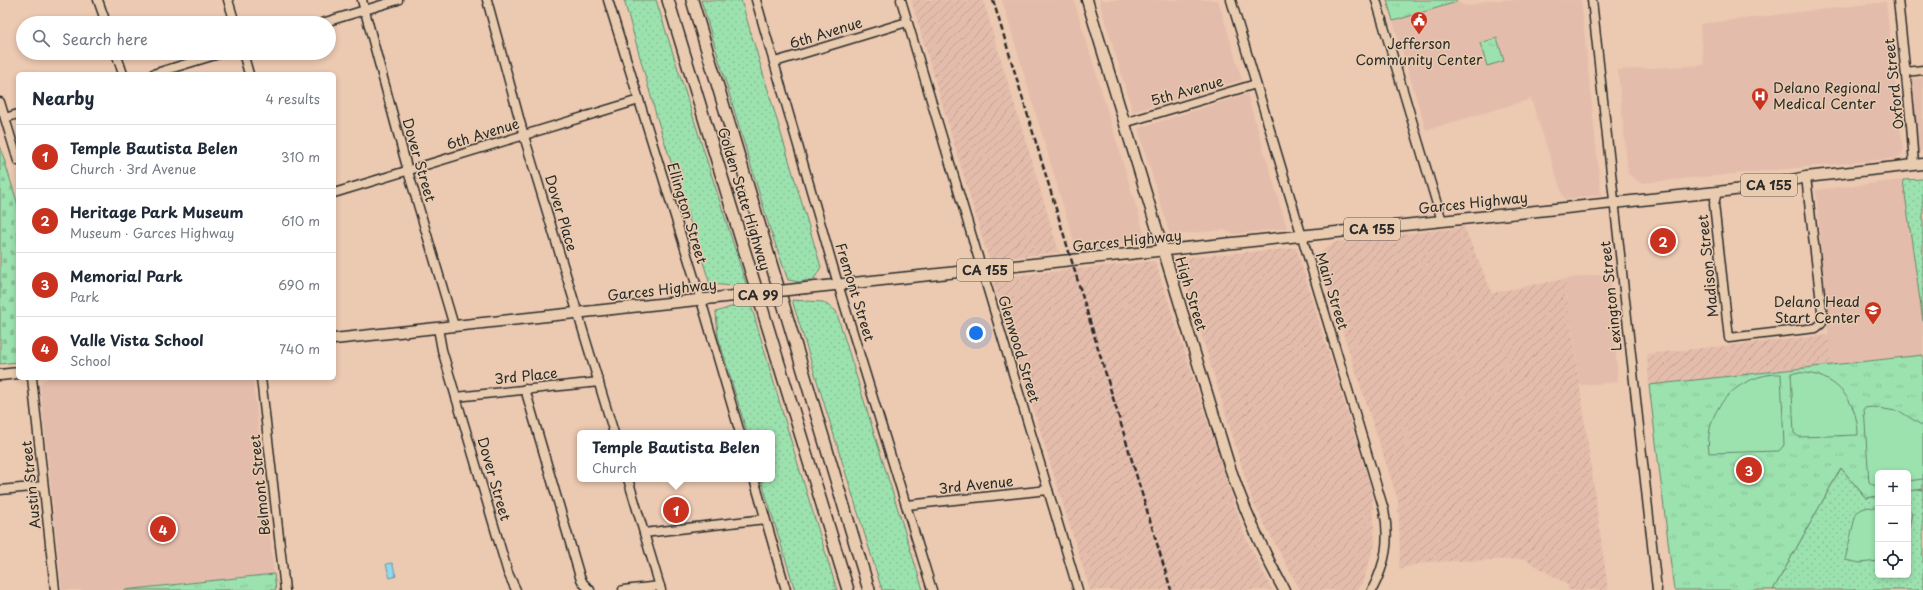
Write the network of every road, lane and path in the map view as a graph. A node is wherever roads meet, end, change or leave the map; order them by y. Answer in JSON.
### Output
{"nodes":[{"id":1,"x":98,"y":0,"type":"edge"},
{"id":2,"x":228,"y":0,"type":"edge"},
{"id":3,"x":362,"y":0,"type":"edge"},
{"id":4,"x":398,"y":0,"type":"edge"},
{"id":5,"x":487,"y":0,"type":"edge"},
{"id":6,"x":608,"y":0,"type":"edge"},
{"id":7,"x":668,"y":0,"type":"edge"},
{"id":8,"x":692,"y":0,"type":"edge"},
{"id":9,"x":756,"y":0,"type":"edge"},
{"id":10,"x":901,"y":0,"type":"edge"},
{"id":11,"x":1087,"y":0,"type":"edge"},
{"id":12,"x":1231,"y":0,"type":"edge"},
{"id":13,"x":1376,"y":0,"type":"edge"},
{"id":14,"x":1592,"y":0,"type":"edge"},
{"id":15,"x":1898,"y":0,"type":"edge"},
{"id":16,"x":365,"y":10,"type":"junction"},
{"id":17,"x":104,"y":16,"type":"edge"},
{"id":18,"x":232,"y":16,"type":"edge"},
{"id":19,"x":336,"y":19,"type":"edge"},
{"id":20,"x":907,"y":22,"type":"junction"},
{"id":21,"x":118,"y":60,"type":"edge"},
{"id":22,"x":199,"y":60,"type":"edge"},
{"id":23,"x":245,"y":60,"type":"edge"},
{"id":24,"x":775,"y":62,"type":"junction"},
{"id":25,"x":1923,"y":70,"type":"edge"},
{"id":26,"x":122,"y":72,"type":"edge"},
{"id":27,"x":160,"y":72,"type":"edge"},
{"id":28,"x":248,"y":72,"type":"edge"},
{"id":29,"x":1906,"y":72,"type":"junction"},
{"id":30,"x":1256,"y":84,"type":"junction"},
{"id":31,"x":639,"y":100,"type":"junction"},
{"id":32,"x":0,"y":102,"type":"edge"},
{"id":33,"x":16,"y":115,"type":"edge"},
{"id":34,"x":5,"y":118,"type":"junction"},
{"id":35,"x":1124,"y":123,"type":"junction"},
{"id":36,"x":524,"y":136,"type":"junction"},
{"id":37,"x":16,"y":154,"type":"edge"},
{"id":38,"x":1918,"y":165,"type":"edge"},
{"id":39,"x":408,"y":171,"type":"junction"},
{"id":40,"x":1806,"y":177,"type":"junction"},
{"id":41,"x":336,"y":192,"type":"edge"},
{"id":42,"x":1717,"y":192,"type":"junction"},
{"id":43,"x":1615,"y":202,"type":"junction"},
{"id":44,"x":1442,"y":221,"type":"junction"},
{"id":45,"x":1302,"y":236,"type":"junction"},
{"id":46,"x":1164,"y":251,"type":"junction"},
{"id":47,"x":982,"y":271,"type":"junction"},
{"id":48,"x":838,"y":284,"type":"junction"},
{"id":49,"x":701,"y":300,"type":"junction"},
{"id":50,"x":578,"y":313,"type":"junction"},
{"id":51,"x":454,"y":326,"type":"junction"},
{"id":52,"x":438,"y":328,"type":"junction"},
{"id":53,"x":336,"y":339,"type":"edge"},
{"id":54,"x":16,"y":374,"type":"edge"},
{"id":55,"x":0,"y":375,"type":"edge"},
{"id":56,"x":32,"y":380,"type":"edge"},
{"id":57,"x":261,"y":380,"type":"edge"},
{"id":58,"x":599,"y":382,"type":"junction"},
{"id":59,"x":525,"y":389,"type":"junction"},
{"id":60,"x":456,"y":397,"type":"junction"},
{"id":61,"x":613,"y":430,"type":"edge"},
{"id":62,"x":739,"y":430,"type":"edge"},
{"id":63,"x":629,"y":482,"type":"edge"},
{"id":64,"x":755,"y":482,"type":"edge"},
{"id":65,"x":43,"y":486,"type":"junction"},
{"id":66,"x":0,"y":490,"type":"edge"},
{"id":67,"x":1048,"y":490,"type":"junction"},
{"id":68,"x":907,"y":505,"type":"junction"},
{"id":69,"x":765,"y":519,"type":"junction"},
{"id":70,"x":644,"y":532,"type":"junction"},
{"id":71,"x":661,"y":588,"type":"edge"},
{"id":72,"x":55,"y":590,"type":"edge"},
{"id":73,"x":285,"y":590,"type":"edge"},
{"id":74,"x":516,"y":590,"type":"edge"},
{"id":75,"x":590,"y":590,"type":"edge"},
{"id":76,"x":623,"y":590,"type":"edge"},
{"id":77,"x":786,"y":590,"type":"edge"},
{"id":78,"x":848,"y":590,"type":"edge"},
{"id":79,"x":868,"y":590,"type":"edge"},
{"id":80,"x":932,"y":590,"type":"edge"},
{"id":81,"x":1078,"y":590,"type":"edge"},
{"id":82,"x":1284,"y":590,"type":"edge"},
{"id":83,"x":1372,"y":590,"type":"edge"},
{"id":84,"x":1657,"y":590,"type":"edge"}],
"edges":[{"from":1,"to":17,"type":"street"},
{"from":2,"to":18,"type":"street"},
{"from":3,"to":16,"type":"street","name":"Dover Street"},
{"from":4,"to":16,"type":"street"},
{"from":5,"to":36,"type":"street","name":"Dover Place"},
{"from":6,"to":31,"type":"street","name":"Ellington Street"},
{"from":7,"to":78,"type":"highway","name":"Golden State Highway","number":"CA 99"},
{"from":8,"to":79,"type":"highway","name":"Golden State Highway","number":"CA 99"},
{"from":9,"to":24,"type":"street","name":"Fremont Street"},
{"from":10,"to":20,"type":"street","name":"Glenwood Street"},
{"from":11,"to":35,"type":"main road","name":"High Street"},
{"from":12,"to":30,"type":"street","name":"Main Street"},
{"from":13,"to":44,"type":"street"},
{"from":14,"to":43,"type":"street","name":"Lexington Street"},
{"from":15,"to":29,"type":"street","name":"Oxford Street"},
{"from":16,"to":19,"type":"street"},
{"from":16,"to":39,"type":"street","name":"Dover Street"},
{"from":20,"to":24,"type":"street","name":"6th Avenue"},
{"from":20,"to":47,"type":"street","name":"Glenwood Street"},
{"from":21,"to":26,"type":"street"},
{"from":22,"to":27,"type":"street"},
{"from":23,"to":28,"type":"street"},
{"from":24,"to":48,"type":"street","name":"Fremont Street"},
{"from":25,"to":29,"type":"street"},
{"from":29,"to":38,"type":"street","name":"Oxford Street"},
{"from":30,"to":35,"type":"street","name":"5th Avenue"},
{"from":30,"to":45,"type":"street","name":"Main Street"},
{"from":31,"to":36,"type":"street","name":"6th Avenue"},
{"from":31,"to":49,"type":"street","name":"Ellington Street"},
{"from":32,"to":34,"type":"street"},
{"from":33,"to":34,"type":"street"},
{"from":34,"to":37,"type":"street"},
{"from":35,"to":46,"type":"main road","name":"High Street"},
{"from":36,"to":39,"type":"street","name":"6th Avenue"},
{"from":36,"to":50,"type":"street","name":"Dover Place"},
{"from":38,"to":40,"type":"main road","name":"Garces Highway","number":"CA 155"},
{"from":39,"to":41,"type":"street","name":"6th Avenue"},
{"from":39,"to":51,"type":"street","name":"Dover Street"},
{"from":40,"to":42,"type":"main road","name":"Garces Highway","number":"CA 155"},
{"from":40,"to":42,"type":"street","name":"Madison Street"},
{"from":42,"to":43,"type":"main road","name":"Garces Highway","number":"CA 155"},
{"from":43,"to":44,"type":"main road","name":"Garces Highway","number":"CA 155"},
{"from":43,"to":84,"type":"street","name":"Lexington Street"},
{"from":44,"to":45,"type":"main road","name":"Garces Highway","number":"CA 155"},
{"from":45,"to":46,"type":"main road","name":"Garces Highway","number":"CA 155"},
{"from":45,"to":83,"type":"street","name":"Main Street"},
{"from":46,"to":47,"type":"main road","name":"Garces Highway","number":"CA 155"},
{"from":46,"to":82,"type":"main road","name":"High Street"},
{"from":47,"to":48,"type":"main road","name":"Garces Highway","number":"CA 155"},
{"from":47,"to":67,"type":"street","name":"Glenwood Street"},
{"from":48,"to":49,"type":"main road","name":"Garces Highway","number":"CA 155","bridge":true},
{"from":48,"to":68,"type":"street","name":"Fremont Street"},
{"from":49,"to":50,"type":"main road","name":"Garces Highway"},
{"from":49,"to":62,"type":"street","name":"Ellington Street"},
{"from":50,"to":51,"type":"main road","name":"Garces Highway"},
{"from":50,"to":58,"type":"street","name":"Dover Place"},
{"from":51,"to":52,"type":"main road","name":"Garces Highway"},
{"from":52,"to":53,"type":"main road","name":"Garces Highway"},
{"from":52,"to":60,"type":"street","name":"Dover Street"},
{"from":54,"to":55,"type":"main road"},
{"from":56,"to":65,"type":"street","name":"Austin Street"},
{"from":57,"to":73,"type":"street","name":"Belmont Street"},
{"from":58,"to":59,"type":"street","name":"3rd Place"},
{"from":58,"to":61,"type":"street","name":"Dover Place"},
{"from":59,"to":60,"type":"street","name":"3rd Place"},
{"from":59,"to":75,"type":"street"},
{"from":60,"to":74,"type":"street","name":"Dover Street"},
{"from":63,"to":70,"type":"street"},
{"from":64,"to":69,"type":"street"},
{"from":65,"to":66,"type":"street"},
{"from":65,"to":72,"type":"street","name":"Austin Street"},
{"from":67,"to":68,"type":"street","name":"3rd Avenue"},
{"from":67,"to":81,"type":"street","name":"Glenwood Street"},
{"from":68,"to":80,"type":"street","name":"Fremont Street"},
{"from":69,"to":70,"type":"street"},
{"from":69,"to":77,"type":"street"},
{"from":70,"to":71,"type":"street"},
{"from":71,"to":76,"type":"street"}]}
